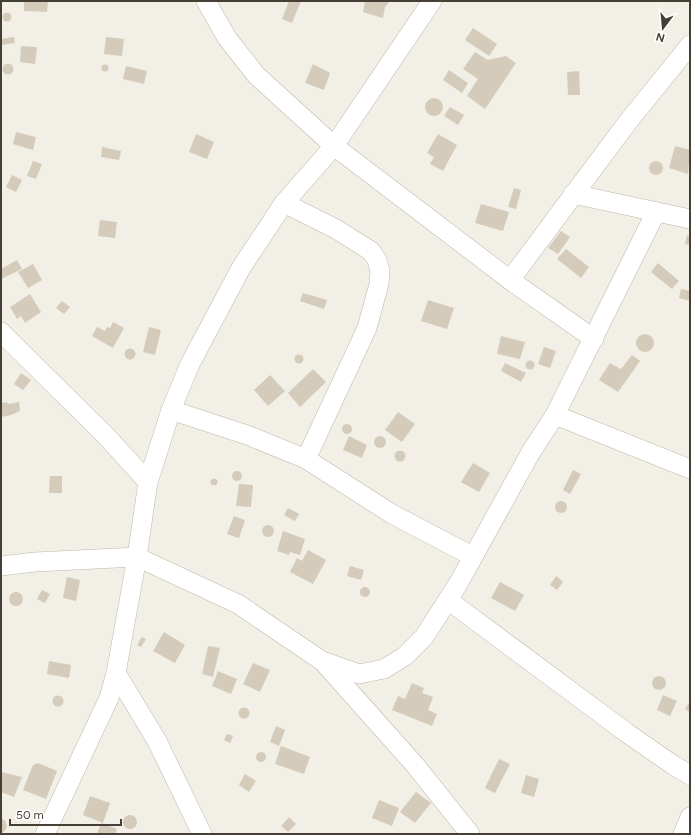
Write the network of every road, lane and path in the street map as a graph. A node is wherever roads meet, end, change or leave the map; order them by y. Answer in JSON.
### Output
{"nodes":[{"id":1,"x":206,"y":1,"type":"edge"},
{"id":2,"x":432,"y":1,"type":"edge"},
{"id":3,"x":690,"y":45,"type":"edge"},
{"id":4,"x":334,"y":146,"type":"junction"},
{"id":5,"x":573,"y":194,"type":"junction"},
{"id":6,"x":284,"y":203,"type":"junction"},
{"id":7,"x":656,"y":212,"type":"junction"},
{"id":8,"x":690,"y":219,"type":"edge"},
{"id":9,"x":510,"y":280,"type":"junction"},
{"id":10,"x":1,"y":332,"type":"edge"},
{"id":11,"x":594,"y":339,"type":"junction"},
{"id":12,"x":170,"y":410,"type":"junction"},
{"id":13,"x":555,"y":415,"type":"junction"},
{"id":14,"x":306,"y":459,"type":"junction"},
{"id":15,"x":690,"y":469,"type":"edge"},
{"id":16,"x":148,"y":482,"type":"junction"},
{"id":17,"x":472,"y":556,"type":"junction"},
{"id":18,"x":137,"y":557,"type":"junction"},
{"id":19,"x":1,"y":566,"type":"edge"},
{"id":20,"x":448,"y":600,"type":"junction"},
{"id":21,"x":322,"y":661,"type":"junction"},
{"id":22,"x":116,"y":673,"type":"junction"},
{"id":23,"x":690,"y":775,"type":"edge"},
{"id":24,"x":690,"y":817,"type":"edge"},
{"id":25,"x":45,"y":834,"type":"edge"},
{"id":26,"x":202,"y":834,"type":"edge"},
{"id":27,"x":470,"y":834,"type":"edge"},
{"id":28,"x":682,"y":834,"type":"edge"}],
"edges":[{"from":1,"to":4,"type":"street"},
{"from":2,"to":4,"type":"street"},
{"from":3,"to":5,"type":"street"},
{"from":4,"to":6,"type":"street"},
{"from":4,"to":9,"type":"street"},
{"from":5,"to":7,"type":"street"},
{"from":5,"to":9,"type":"street"},
{"from":6,"to":12,"type":"street"},
{"from":6,"to":14,"type":"street"},
{"from":7,"to":8,"type":"street"},
{"from":7,"to":11,"type":"street"},
{"from":9,"to":11,"type":"street"},
{"from":10,"to":16,"type":"street"},
{"from":11,"to":13,"type":"street"},
{"from":12,"to":14,"type":"street"},
{"from":12,"to":16,"type":"street"},
{"from":13,"to":15,"type":"street"},
{"from":13,"to":17,"type":"street"},
{"from":14,"to":17,"type":"street"},
{"from":16,"to":18,"type":"street"},
{"from":17,"to":20,"type":"street"},
{"from":18,"to":19,"type":"street"},
{"from":18,"to":21,"type":"street"},
{"from":18,"to":22,"type":"street"},
{"from":20,"to":21,"type":"street"},
{"from":20,"to":23,"type":"street"},
{"from":21,"to":27,"type":"street"},
{"from":22,"to":25,"type":"street"},
{"from":22,"to":26,"type":"street"},
{"from":24,"to":28,"type":"street"}]}
